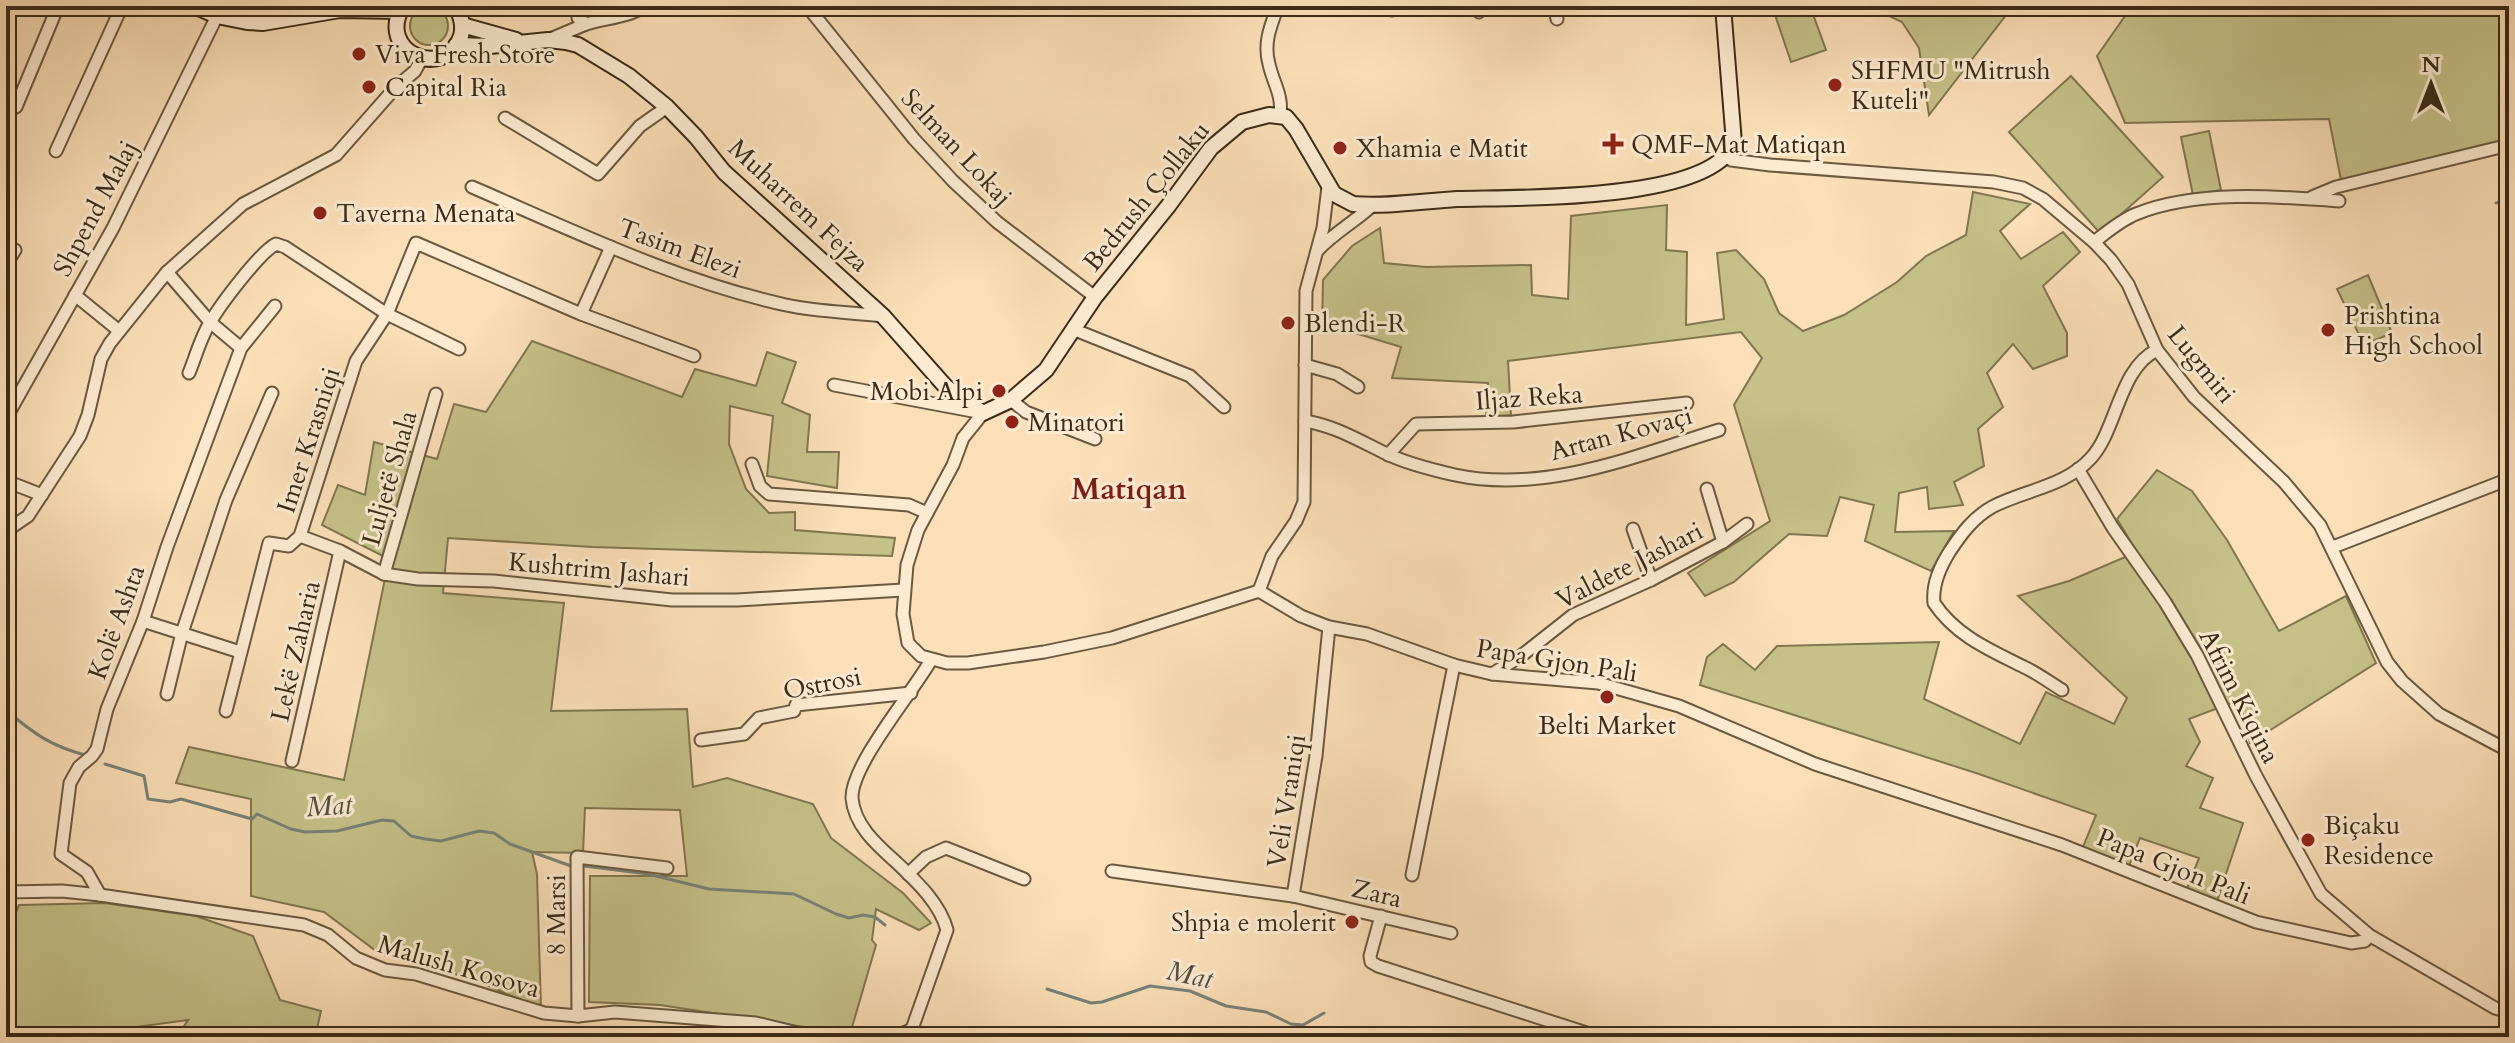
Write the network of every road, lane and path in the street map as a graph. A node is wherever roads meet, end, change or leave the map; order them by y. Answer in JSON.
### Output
{"nodes":[{"id":1,"x":22,"y":6,"type":"edge"},
{"id":2,"x":58,"y":6,"type":"edge"},
{"id":3,"x":122,"y":6,"type":"edge"},
{"id":4,"x":194,"y":6,"type":"edge"},
{"id":5,"x":455,"y":6,"type":"edge"},
{"id":6,"x":578,"y":6,"type":"edge"},
{"id":7,"x":645,"y":6,"type":"edge"},
{"id":8,"x":807,"y":6,"type":"edge"},
{"id":9,"x":1278,"y":6,"type":"edge"},
{"id":10,"x":1554,"y":6,"type":"edge"},
{"id":11,"x":1723,"y":6,"type":"edge"},
{"id":12,"x":340,"y":8,"type":"edge"},
{"id":13,"x":401,"y":8,"type":"edge"},
{"id":14,"x":6,"y":9,"type":"edge"},
{"id":15,"x":632,"y":10,"type":"edge"},
{"id":16,"x":217,"y":16,"type":"junction"},
{"id":17,"x":1557,"y":19,"type":"dead end"},
{"id":18,"x":586,"y":24,"type":"junction"},
{"id":19,"x":462,"y":25,"type":"junction"},
{"id":20,"x":548,"y":40,"type":"junction"},
{"id":21,"x":524,"y":41,"type":"junction"},
{"id":22,"x":456,"y":45,"type":"junction"},
{"id":23,"x":422,"y":58,"type":"junction"},
{"id":24,"x":16,"y":107,"type":"dead end"},
{"id":25,"x":667,"y":107,"type":"junction"},
{"id":26,"x":1280,"y":115,"type":"junction"},
{"id":27,"x":505,"y":118,"type":"dead end"},
{"id":28,"x":2509,"y":145,"type":"edge"},
{"id":29,"x":56,"y":151,"type":"dead end"},
{"id":30,"x":1729,"y":155,"type":"junction"},
{"id":31,"x":472,"y":187,"type":"dead end"},
{"id":32,"x":1328,"y":187,"type":"junction"},
{"id":33,"x":2308,"y":198,"type":"junction"},
{"id":34,"x":2339,"y":201,"type":"dead end"},
{"id":35,"x":1374,"y":204,"type":"junction"},
{"id":36,"x":2094,"y":242,"type":"junction"},
{"id":37,"x":611,"y":247,"type":"junction"},
{"id":38,"x":15,"y":250,"type":"dead end"},
{"id":39,"x":1318,"y":250,"type":"junction"},
{"id":40,"x":6,"y":265,"type":"edge"},
{"id":41,"x":167,"y":272,"type":"junction"},
{"id":42,"x":75,"y":295,"type":"junction"},
{"id":43,"x":1095,"y":297,"type":"junction"},
{"id":44,"x":275,"y":306,"type":"dead end"},
{"id":45,"x":387,"y":314,"type":"junction"},
{"id":46,"x":581,"y":314,"type":"junction"},
{"id":47,"x":883,"y":316,"type":"junction"},
{"id":48,"x":210,"y":322,"type":"junction"},
{"id":49,"x":118,"y":330,"type":"junction"},
{"id":50,"x":1075,"y":330,"type":"junction"},
{"id":51,"x":241,"y":348,"type":"junction"},
{"id":52,"x":459,"y":349,"type":"dead end"},
{"id":53,"x":2157,"y":350,"type":"junction"},
{"id":54,"x":694,"y":356,"type":"dead end"},
{"id":55,"x":1305,"y":365,"type":"junction"},
{"id":56,"x":189,"y":373,"type":"dead end"},
{"id":57,"x":834,"y":385,"type":"dead end"},
{"id":58,"x":1358,"y":387,"type":"dead end"},
{"id":59,"x":272,"y":393,"type":"dead end"},
{"id":60,"x":436,"y":394,"type":"dead end"},
{"id":61,"x":1011,"y":400,"type":"junction"},
{"id":62,"x":1687,"y":403,"type":"dead end"},
{"id":63,"x":1224,"y":407,"type":"dead end"},
{"id":64,"x":983,"y":413,"type":"junction"},
{"id":65,"x":6,"y":418,"type":"edge"},
{"id":66,"x":1305,"y":421,"type":"junction"},
{"id":67,"x":1719,"y":430,"type":"dead end"},
{"id":68,"x":1095,"y":439,"type":"dead end"},
{"id":69,"x":1388,"y":455,"type":"junction"},
{"id":70,"x":752,"y":464,"type":"dead end"},
{"id":71,"x":2078,"y":469,"type":"junction"},
{"id":72,"x":2509,"y":479,"type":"edge"},
{"id":73,"x":6,"y":481,"type":"edge"},
{"id":74,"x":1707,"y":489,"type":"dead end"},
{"id":75,"x":42,"y":495,"type":"junction"},
{"id":76,"x":927,"y":513,"type":"junction"},
{"id":77,"x":1747,"y":524,"type":"dead end"},
{"id":78,"x":1633,"y":529,"type":"dead end"},
{"id":79,"x":6,"y":531,"type":"edge"},
{"id":80,"x":300,"y":536,"type":"junction"},
{"id":81,"x":1723,"y":542,"type":"junction"},
{"id":82,"x":2333,"y":547,"type":"junction"},
{"id":83,"x":340,"y":551,"type":"junction"},
{"id":84,"x":384,"y":574,"type":"junction"},
{"id":85,"x":1651,"y":580,"type":"junction"},
{"id":86,"x":903,"y":590,"type":"junction"},
{"id":87,"x":1259,"y":591,"type":"junction"},
{"id":88,"x":143,"y":621,"type":"junction"},
{"id":89,"x":1329,"y":627,"type":"junction"},
{"id":90,"x":182,"y":633,"type":"junction"},
{"id":91,"x":240,"y":652,"type":"junction"},
{"id":92,"x":931,"y":660,"type":"junction"},
{"id":93,"x":1454,"y":665,"type":"junction"},
{"id":94,"x":1492,"y":674,"type":"junction"},
{"id":95,"x":2062,"y":690,"type":"dead end"},
{"id":96,"x":911,"y":693,"type":"junction"},
{"id":97,"x":167,"y":694,"type":"dead end"},
{"id":98,"x":226,"y":711,"type":"dead end"},
{"id":99,"x":701,"y":740,"type":"dead end"},
{"id":100,"x":2509,"y":751,"type":"edge"},
{"id":101,"x":292,"y":761,"type":"dead end"},
{"id":102,"x":667,"y":868,"type":"dead end"},
{"id":103,"x":1112,"y":871,"type":"dead end"},
{"id":104,"x":908,"y":874,"type":"junction"},
{"id":105,"x":1412,"y":875,"type":"dead end"},
{"id":106,"x":1024,"y":879,"type":"dead end"},
{"id":107,"x":6,"y":892,"type":"edge"},
{"id":108,"x":100,"y":895,"type":"junction"},
{"id":109,"x":1293,"y":896,"type":"junction"},
{"id":110,"x":1381,"y":916,"type":"junction"},
{"id":111,"x":1451,"y":933,"type":"dead end"},
{"id":112,"x":2369,"y":935,"type":"junction"},
{"id":113,"x":2509,"y":1012,"type":"edge"},
{"id":114,"x":578,"y":1016,"type":"junction"},
{"id":115,"x":803,"y":1036,"type":"edge"},
{"id":116,"x":814,"y":1037,"type":"edge"},
{"id":117,"x":861,"y":1037,"type":"edge"},
{"id":118,"x":1599,"y":1037,"type":"edge"}],
"edges":[{"from":1,"to":14,"type":"street"},
{"from":2,"to":24,"type":"street"},
{"from":3,"to":29,"type":"street"},
{"from":4,"to":16,"type":"street"},
{"from":5,"to":19,"type":"street"},
{"from":6,"to":18,"type":"street"},
{"from":7,"to":15,"type":"street"},
{"from":8,"to":43,"type":"street","name":"Selman Lokaj"},
{"from":9,"to":26,"type":"street"},
{"from":10,"to":17,"type":"street"},
{"from":11,"to":30,"type":"street"},
{"from":12,"to":13,"type":"street"},
{"from":12,"to":16,"type":"street"},
{"from":13,"to":23,"type":"street"},
{"from":15,"to":18,"type":"street"},
{"from":16,"to":42,"type":"street","name":"Shpend Malaj"},
{"from":18,"to":20,"type":"street"},
{"from":19,"to":21,"type":"street","name":"Muharrem Fejza"},
{"from":19,"to":22,"type":"street"},
{"from":20,"to":21,"type":"street","name":"Muharrem Fejza"},
{"from":20,"to":25,"type":"street","name":"Muharrem Fejza"},
{"from":21,"to":22,"type":"street","name":"Muharrem Fejza"},
{"from":22,"to":23,"type":"street"},
{"from":23,"to":41,"type":"street"},
{"from":25,"to":27,"type":"street"},
{"from":25,"to":47,"type":"street","name":"Muharrem Fejza"},
{"from":26,"to":32,"type":"street"},
{"from":26,"to":43,"type":"street","name":"Bedrush Çollaku"},
{"from":28,"to":33,"type":"street"},
{"from":30,"to":35,"type":"street"},
{"from":30,"to":36,"type":"street","name":"Lugmiri"},
{"from":31,"to":37,"type":"street","name":"Tasim Elezi"},
{"from":32,"to":35,"type":"street"},
{"from":32,"to":39,"type":"street"},
{"from":33,"to":34,"type":"street"},
{"from":33,"to":36,"type":"street"},
{"from":35,"to":39,"type":"street"},
{"from":36,"to":53,"type":"street","name":"Lugmiri"},
{"from":37,"to":46,"type":"street"},
{"from":37,"to":47,"type":"street","name":"Tasim Elezi"},
{"from":38,"to":40,"type":"street"},
{"from":39,"to":55,"type":"street"},
{"from":41,"to":48,"type":"street"},
{"from":41,"to":49,"type":"street"},
{"from":42,"to":49,"type":"street"},
{"from":42,"to":65,"type":"street","name":"Shpend Malaj"},
{"from":43,"to":50,"type":"street","name":"Bedrush Çollaku"},
{"from":44,"to":51,"type":"street","name":"Kolë Ashta"},
{"from":45,"to":46,"type":"street","name":"Imer Krasniqi"},
{"from":45,"to":48,"type":"street"},
{"from":45,"to":52,"type":"street"},
{"from":45,"to":80,"type":"street","name":"Imer Krasniqi"},
{"from":46,"to":54,"type":"street"},
{"from":47,"to":64,"type":"street","name":"Muharrem Fejza"},
{"from":48,"to":51,"type":"street"},
{"from":48,"to":56,"type":"street"},
{"from":49,"to":75,"type":"street"},
{"from":50,"to":61,"type":"street","name":"Bedrush Çollaku"},
{"from":50,"to":63,"type":"street"},
{"from":51,"to":88,"type":"street","name":"Kolë Ashta"},
{"from":53,"to":71,"type":"street"},
{"from":53,"to":82,"type":"street","name":"Lugmiri"},
{"from":55,"to":58,"type":"street"},
{"from":55,"to":66,"type":"street"},
{"from":57,"to":64,"type":"street"},
{"from":59,"to":90,"type":"street"},
{"from":60,"to":84,"type":"street","name":"Luljetë Shala"},
{"from":61,"to":64,"type":"street","name":"Bedrush Çollaku"},
{"from":61,"to":68,"type":"street"},
{"from":62,"to":69,"type":"street","name":"Iljaz Reka"},
{"from":64,"to":76,"type":"street"},
{"from":66,"to":69,"type":"street","name":"Artan Kovaçi"},
{"from":66,"to":87,"type":"street"},
{"from":67,"to":69,"type":"street","name":"Artan Kovaçi"},
{"from":70,"to":76,"type":"street"},
{"from":71,"to":95,"type":"street"},
{"from":71,"to":112,"type":"street","name":"Afrim Kiqina"},
{"from":72,"to":82,"type":"street"},
{"from":73,"to":75,"type":"street"},
{"from":74,"to":81,"type":"street"},
{"from":75,"to":79,"type":"street"},
{"from":76,"to":86,"type":"street"},
{"from":77,"to":81,"type":"street","name":"Valdete Jashari"},
{"from":78,"to":85,"type":"street"},
{"from":80,"to":83,"type":"street","name":"Kushtrim Jashari"},
{"from":80,"to":91,"type":"street","name":"Imer Krasniqi"},
{"from":81,"to":85,"type":"street","name":"Valdete Jashari"},
{"from":82,"to":100,"type":"street","name":"Lugmiri"},
{"from":83,"to":84,"type":"street","name":"Kushtrim Jashari"},
{"from":83,"to":101,"type":"street","name":"Lekë Zaharia"},
{"from":84,"to":86,"type":"street","name":"Kushtrim Jashari"},
{"from":85,"to":94,"type":"street","name":"Valdete Jashari"},
{"from":86,"to":92,"type":"street"},
{"from":87,"to":89,"type":"street","name":"Papa Gjon Pali"},
{"from":87,"to":92,"type":"street"},
{"from":88,"to":90,"type":"street"},
{"from":88,"to":108,"type":"street","name":"Kolë Ashta"},
{"from":89,"to":93,"type":"street","name":"Papa Gjon Pali"},
{"from":89,"to":109,"type":"street","name":"Veli Vraniqi"},
{"from":90,"to":91,"type":"street"},
{"from":90,"to":97,"type":"street"},
{"from":91,"to":98,"type":"street","name":"Imer Krasniqi"},
{"from":92,"to":96,"type":"street"},
{"from":93,"to":94,"type":"street","name":"Papa Gjon Pali"},
{"from":93,"to":105,"type":"street"},
{"from":94,"to":112,"type":"street","name":"Papa Gjon Pali"},
{"from":96,"to":99,"type":"street","name":"Ostrosi"},
{"from":96,"to":104,"type":"street"},
{"from":102,"to":114,"type":"street","name":"8 Marsi"},
{"from":103,"to":109,"type":"street","name":"Veli Vraniqi"},
{"from":104,"to":106,"type":"street"},
{"from":104,"to":117,"type":"street"},
{"from":107,"to":108,"type":"street","name":"Malush Kosova"},
{"from":108,"to":114,"type":"street","name":"Malush Kosova"},
{"from":109,"to":110,"type":"street","name":"Zara"},
{"from":110,"to":111,"type":"street","name":"Zara"},
{"from":110,"to":118,"type":"street"},
{"from":112,"to":113,"type":"street"},
{"from":114,"to":115,"type":"street","name":"Malush Kosova"},
{"from":115,"to":116,"type":"street","name":"Malush Kosova"}]}
